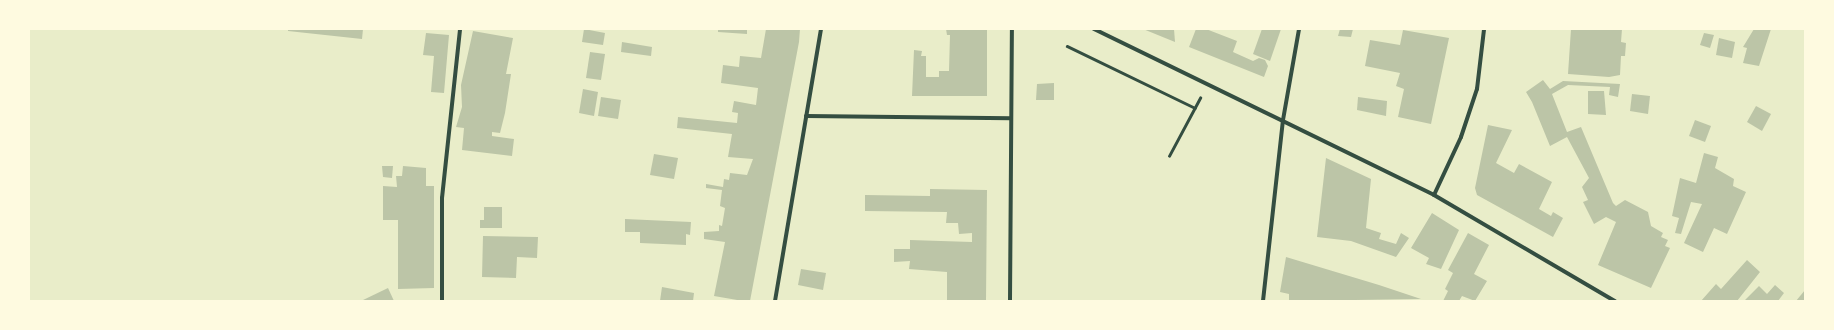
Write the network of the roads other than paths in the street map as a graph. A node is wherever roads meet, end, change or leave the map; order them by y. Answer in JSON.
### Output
{"nodes":[{"id":1,"x":460,"y":29,"type":"edge"},
{"id":2,"x":821,"y":29,"type":"edge"},
{"id":3,"x":1012,"y":29,"type":"edge"},
{"id":4,"x":1094,"y":29,"type":"edge"},
{"id":5,"x":1299,"y":29,"type":"edge"},
{"id":6,"x":1484,"y":29,"type":"edge"},
{"id":7,"x":806,"y":116,"type":"junction"},
{"id":8,"x":1011,"y":118,"type":"junction"},
{"id":9,"x":1283,"y":120,"type":"junction"},
{"id":10,"x":1434,"y":195,"type":"junction"},
{"id":11,"x":442,"y":301,"type":"edge"},
{"id":12,"x":775,"y":301,"type":"edge"},
{"id":13,"x":1010,"y":301,"type":"edge"},
{"id":14,"x":1263,"y":301,"type":"edge"},
{"id":15,"x":1615,"y":301,"type":"edge"}],
"edges":[{"from":1,"to":11,"type":"street"},
{"from":2,"to":7,"type":"street"},
{"from":3,"to":8,"type":"street"},
{"from":4,"to":9,"type":"street"},
{"from":5,"to":9,"type":"street"},
{"from":6,"to":10,"type":"street"},
{"from":7,"to":8,"type":"street"},
{"from":7,"to":12,"type":"street"},
{"from":8,"to":13,"type":"street"},
{"from":9,"to":10,"type":"street"},
{"from":9,"to":14,"type":"street"},
{"from":10,"to":15,"type":"street"}]}
